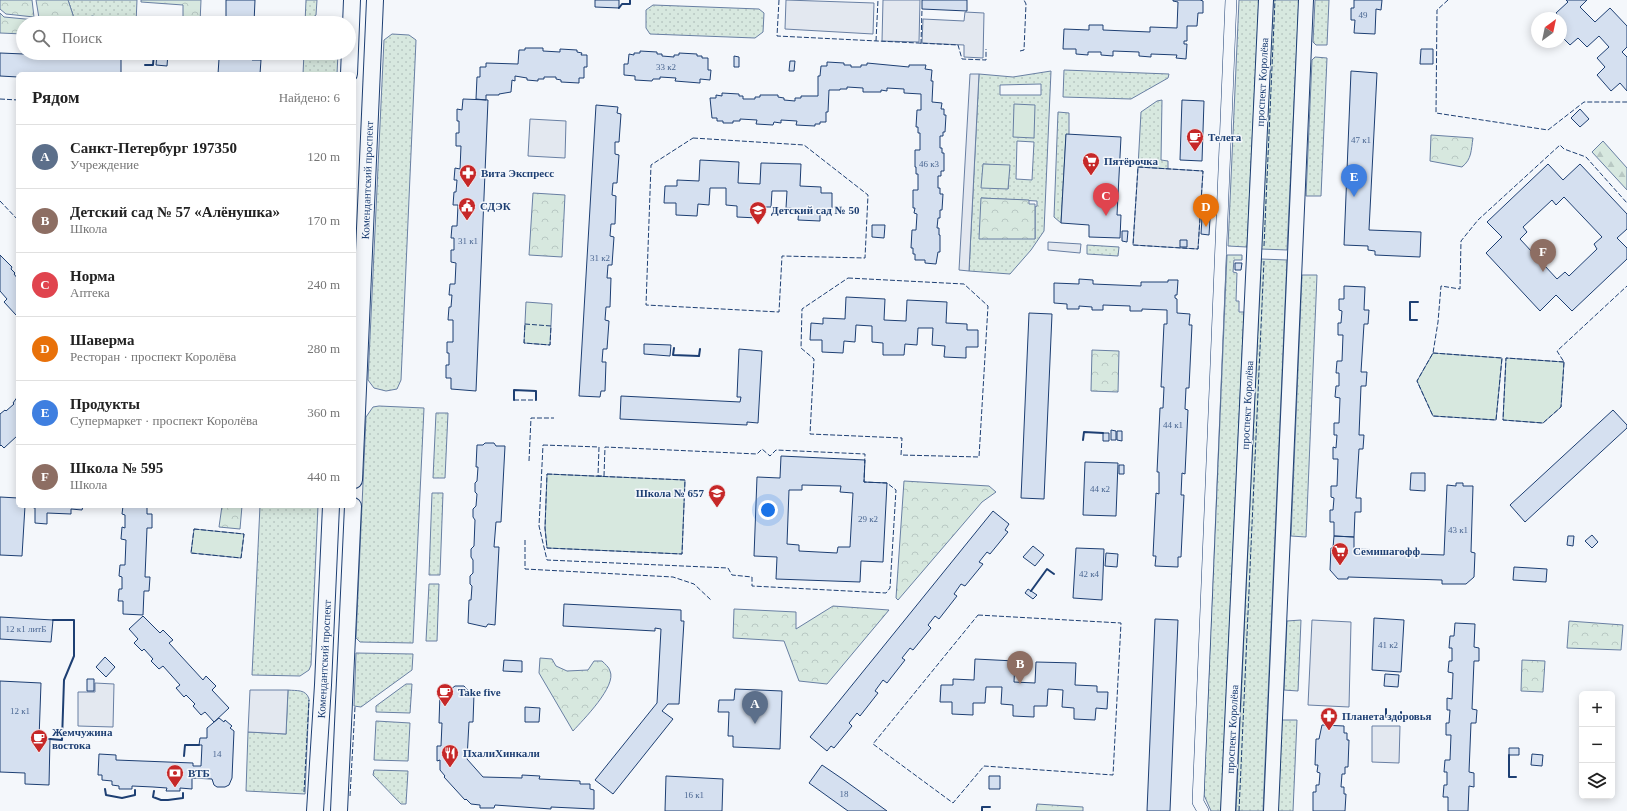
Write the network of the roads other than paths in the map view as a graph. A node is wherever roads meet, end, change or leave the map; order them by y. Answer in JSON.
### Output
{"nodes":[{"id":1,"x":352,"y":0,"type":"edge"},
{"id":2,"x":375,"y":0,"type":"edge"},
{"id":3,"x":1231,"y":0,"type":"edge"},
{"id":4,"x":1266,"y":0,"type":"edge"},
{"id":5,"x":1306,"y":0,"type":"edge"},
{"id":6,"x":351,"y":16,"type":"edge"},
{"id":7,"x":350,"y":60,"type":"edge"},
{"id":8,"x":349,"y":72,"type":"edge"},
{"id":9,"x":356,"y":434,"type":"edge"},
{"id":10,"x":331,"y":508,"type":"edge"},
{"id":11,"x":353,"y":508,"type":"edge"},
{"id":12,"x":315,"y":811,"type":"edge"},
{"id":13,"x":339,"y":811,"type":"edge"},
{"id":14,"x":1203,"y":811,"type":"edge"},
{"id":15,"x":1228,"y":811,"type":"edge"},
{"id":16,"x":1271,"y":811,"type":"edge"}],
"edges":[{"from":1,"to":6,"type":"main road"},
{"from":2,"to":9,"type":"main road","name":"Комендантский проспект"},
{"from":3,"to":14,"type":"street"},
{"from":4,"to":15,"type":"street","name":"проспект Королёва"},
{"from":5,"to":16,"type":"street"},
{"from":7,"to":8,"type":"main road"},
{"from":10,"to":12,"type":"main road","name":"Комендантский проспект"},
{"from":11,"to":13,"type":"main road","name":"Комендантский проспект"}]}
